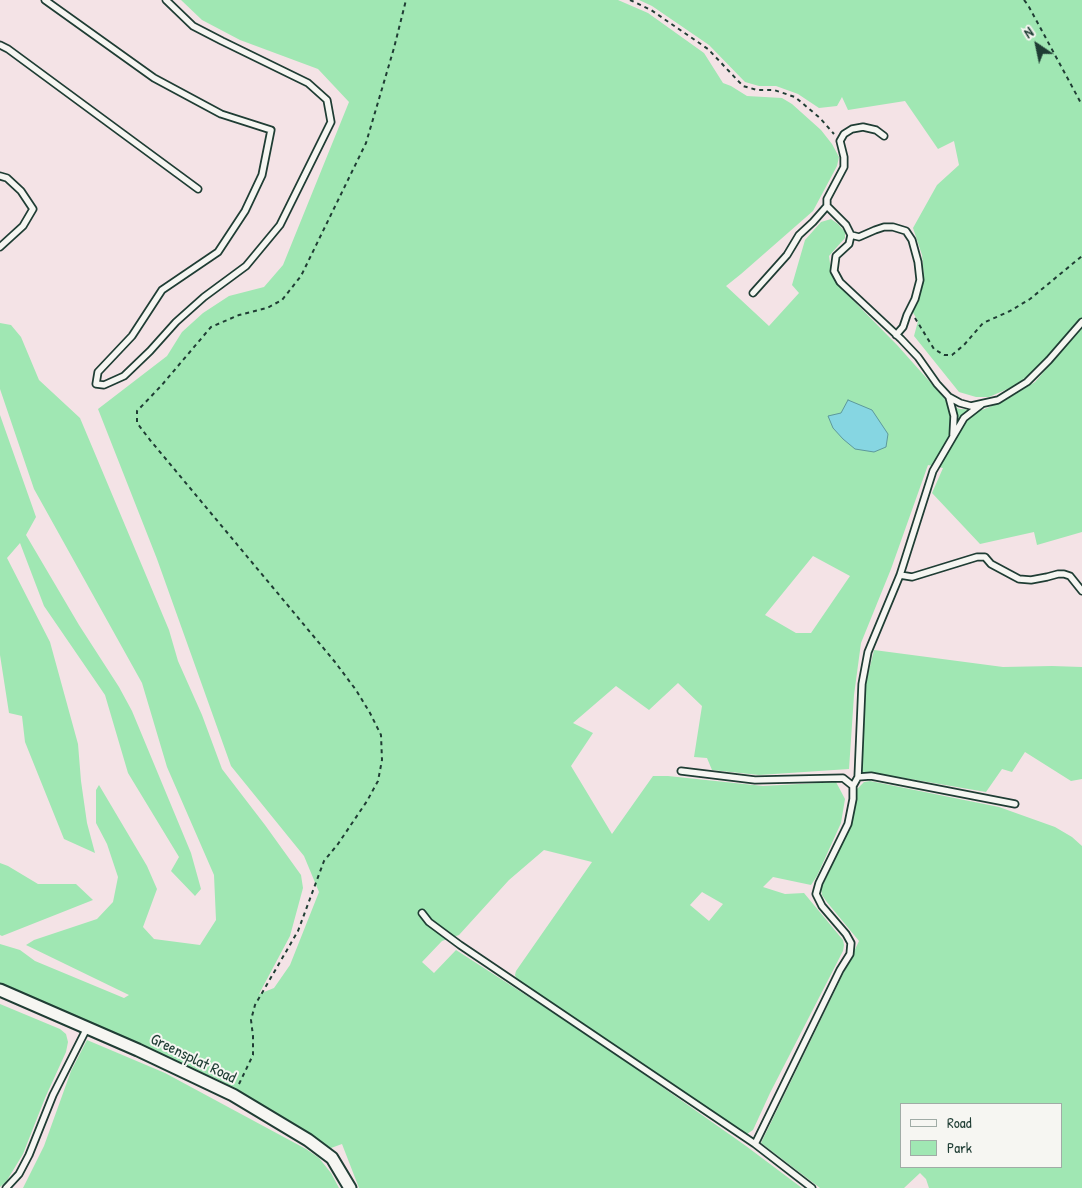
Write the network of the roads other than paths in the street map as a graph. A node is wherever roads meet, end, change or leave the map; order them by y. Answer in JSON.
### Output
{"nodes":[{"id":1,"x":45,"y":0,"type":"edge"},
{"id":2,"x":166,"y":0,"type":"edge"},
{"id":3,"x":0,"y":45,"type":"edge"},
{"id":4,"x":884,"y":136,"type":"dead end"},
{"id":5,"x":0,"y":176,"type":"edge"},
{"id":6,"x":198,"y":188,"type":"dead end"},
{"id":7,"x":827,"y":206,"type":"junction"},
{"id":8,"x":851,"y":235,"type":"junction"},
{"id":9,"x":0,"y":247,"type":"edge"},
{"id":10,"x":753,"y":293,"type":"dead end"},
{"id":11,"x":1082,"y":322,"type":"edge"},
{"id":12,"x":896,"y":335,"type":"junction"},
{"id":13,"x":949,"y":397,"type":"junction"},
{"id":14,"x":982,"y":404,"type":"junction"},
{"id":15,"x":953,"y":437,"type":"junction"},
{"id":16,"x":900,"y":575,"type":"junction"},
{"id":17,"x":1082,"y":591,"type":"edge"},
{"id":18,"x":681,"y":771,"type":"dead end"},
{"id":19,"x":858,"y":777,"type":"junction"},
{"id":20,"x":853,"y":786,"type":"junction"},
{"id":21,"x":1015,"y":804,"type":"dead end"},
{"id":22,"x":422,"y":913,"type":"dead end"},
{"id":23,"x":0,"y":990,"type":"edge"},
{"id":24,"x":87,"y":1028,"type":"junction"},
{"id":25,"x":754,"y":1144,"type":"junction"},
{"id":26,"x":6,"y":1188,"type":"edge"},
{"id":27,"x":350,"y":1188,"type":"edge"},
{"id":28,"x":812,"y":1188,"type":"edge"}],
"edges":[{"from":1,"to":2,"type":"lane"},
{"from":3,"to":6,"type":"lane"},
{"from":4,"to":7,"type":"lane"},
{"from":5,"to":9,"type":"lane"},
{"from":7,"to":8,"type":"lane"},
{"from":7,"to":10,"type":"lane"},
{"from":8,"to":12,"type":"lane"},
{"from":8,"to":12,"type":"lane"},
{"from":11,"to":14,"type":"lane"},
{"from":12,"to":13,"type":"lane"},
{"from":13,"to":14,"type":"lane"},
{"from":13,"to":15,"type":"lane"},
{"from":14,"to":15,"type":"lane"},
{"from":15,"to":16,"type":"lane"},
{"from":16,"to":17,"type":"lane"},
{"from":16,"to":19,"type":"lane"},
{"from":18,"to":20,"type":"lane"},
{"from":19,"to":20,"type":"lane"},
{"from":19,"to":21,"type":"lane"},
{"from":20,"to":25,"type":"lane"},
{"from":22,"to":25,"type":"lane"},
{"from":23,"to":24,"type":"street","name":"Greensplat Road"},
{"from":24,"to":26,"type":"lane"},
{"from":24,"to":27,"type":"street","name":"Greensplat Road"},
{"from":25,"to":28,"type":"lane"}]}
